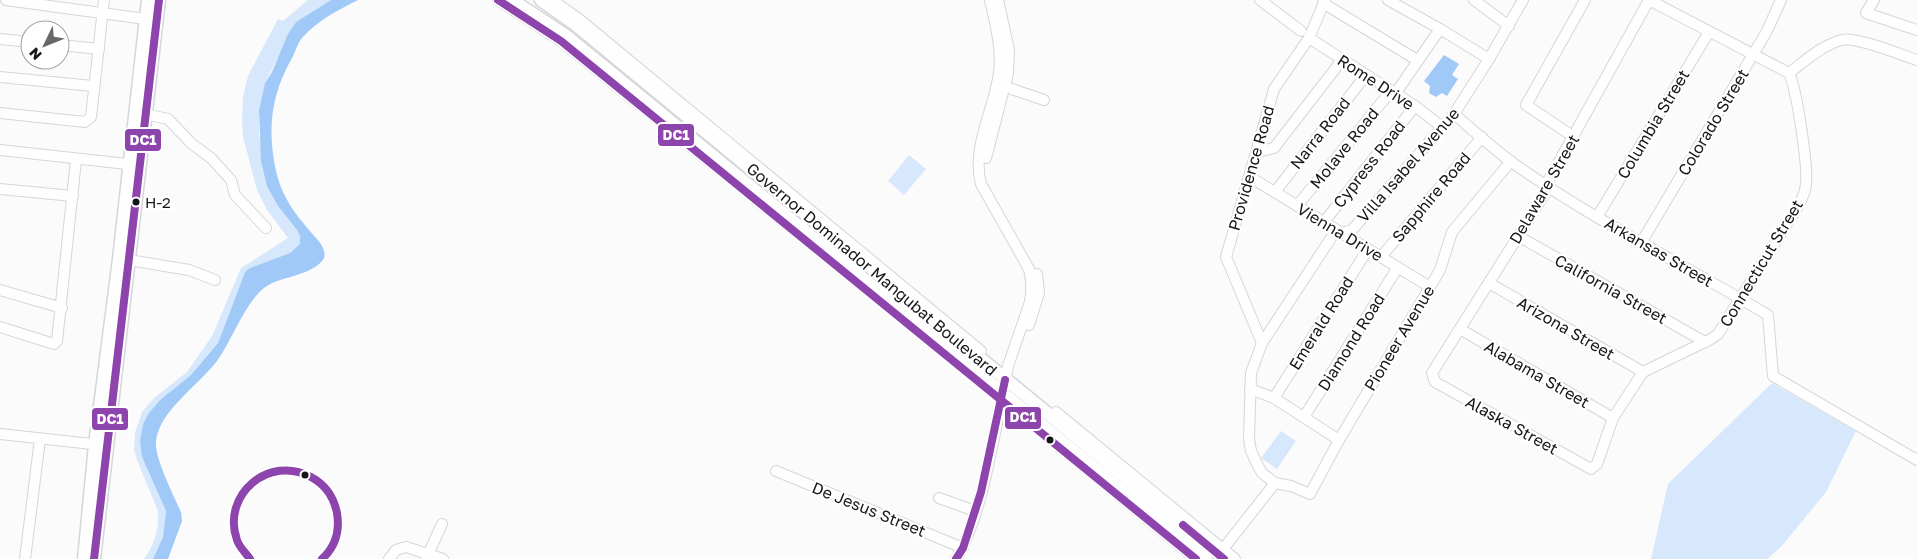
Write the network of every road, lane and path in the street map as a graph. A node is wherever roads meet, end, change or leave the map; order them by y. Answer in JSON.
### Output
{"nodes":[{"id":1,"x":6,"y":0,"type":"edge"},
{"id":2,"x":104,"y":0,"type":"edge"},
{"id":3,"x":148,"y":0,"type":"edge"},
{"id":4,"x":159,"y":0,"type":"edge"},
{"id":5,"x":498,"y":0,"type":"edge"},
{"id":6,"x":512,"y":0,"type":"edge"},
{"id":7,"x":540,"y":0,"type":"edge"},
{"id":8,"x":552,"y":0,"type":"edge"},
{"id":9,"x":990,"y":0,"type":"edge"},
{"id":10,"x":998,"y":0,"type":"edge"},
{"id":11,"x":1260,"y":0,"type":"edge"},
{"id":12,"x":1388,"y":0,"type":"edge"},
{"id":13,"x":1474,"y":0,"type":"edge"},
{"id":14,"x":1523,"y":0,"type":"edge"},
{"id":15,"x":1585,"y":0,"type":"edge"},
{"id":16,"x":1649,"y":0,"type":"edge"},
{"id":17,"x":1781,"y":0,"type":"edge"},
{"id":18,"x":1874,"y":0,"type":"edge"},
{"id":19,"x":1324,"y":2,"type":"edge"},
{"id":20,"x":103,"y":12,"type":"junction"},
{"id":21,"x":151,"y":18,"type":"junction"},
{"id":22,"x":1509,"y":26,"type":"junction"},
{"id":23,"x":1440,"y":28,"type":"junction"},
{"id":24,"x":1301,"y":30,"type":"dead end"},
{"id":25,"x":1917,"y":30,"type":"edge"},
{"id":26,"x":1709,"y":32,"type":"junction"},
{"id":27,"x":1309,"y":38,"type":"junction"},
{"id":28,"x":0,"y":39,"type":"edge"},
{"id":29,"x":20,"y":41,"type":"edge"},
{"id":30,"x":70,"y":46,"type":"edge"},
{"id":31,"x":99,"y":49,"type":"junction"},
{"id":32,"x":1753,"y":54,"type":"junction"},
{"id":33,"x":1489,"y":59,"type":"junction"},
{"id":34,"x":1342,"y":60,"type":"junction"},
{"id":35,"x":1417,"y":60,"type":"junction"},
{"id":36,"x":1917,"y":60,"type":"edge"},
{"id":37,"x":1789,"y":73,"type":"junction"},
{"id":38,"x":1366,"y":75,"type":"junction"},
{"id":39,"x":0,"y":77,"type":"edge"},
{"id":40,"x":1001,"y":85,"type":"junction"},
{"id":41,"x":93,"y":86,"type":"junction"},
{"id":42,"x":1393,"y":92,"type":"junction"},
{"id":43,"x":1044,"y":100,"type":"dead end"},
{"id":44,"x":1415,"y":106,"type":"junction"},
{"id":45,"x":0,"y":113,"type":"edge"},
{"id":46,"x":145,"y":114,"type":"junction"},
{"id":47,"x":1454,"y":114,"type":"junction"},
{"id":48,"x":1442,"y":127,"type":"junction"},
{"id":49,"x":1482,"y":137,"type":"junction"},
{"id":50,"x":1574,"y":137,"type":"junction"},
{"id":51,"x":0,"y":150,"type":"edge"},
{"id":52,"x":1257,"y":152,"type":"junction"},
{"id":53,"x":76,"y":160,"type":"junction"},
{"id":54,"x":1511,"y":161,"type":"junction"},
{"id":55,"x":134,"y":165,"type":"junction"},
{"id":56,"x":1250,"y":177,"type":"junction"},
{"id":57,"x":1546,"y":185,"type":"junction"},
{"id":58,"x":0,"y":189,"type":"edge"},
{"id":59,"x":1274,"y":192,"type":"junction"},
{"id":60,"x":72,"y":196,"type":"junction"},
{"id":61,"x":1297,"y":206,"type":"junction"},
{"id":62,"x":1597,"y":217,"type":"junction"},
{"id":63,"x":1324,"y":222,"type":"junction"},
{"id":64,"x":266,"y":228,"type":"dead end"},
{"id":65,"x":1342,"y":233,"type":"junction"},
{"id":66,"x":1518,"y":236,"type":"junction"},
{"id":67,"x":1641,"y":243,"type":"junction"},
{"id":68,"x":1368,"y":249,"type":"junction"},
{"id":69,"x":1381,"y":257,"type":"junction"},
{"id":70,"x":124,"y":259,"type":"junction"},
{"id":71,"x":1398,"y":267,"type":"junction"},
{"id":72,"x":882,"y":277,"type":"junction"},
{"id":73,"x":215,"y":280,"type":"dead end"},
{"id":74,"x":1488,"y":283,"type":"junction"},
{"id":75,"x":1430,"y":287,"type":"junction"},
{"id":76,"x":874,"y":288,"type":"junction"},
{"id":77,"x":0,"y":290,"type":"edge"},
{"id":78,"x":1741,"y":298,"type":"junction"},
{"id":79,"x":62,"y":308,"type":"junction"},
{"id":80,"x":0,"y":327,"type":"edge"},
{"id":81,"x":1460,"y":329,"type":"junction"},
{"id":82,"x":1705,"y":342,"type":"junction"},
{"id":83,"x":1262,"y":343,"type":"junction"},
{"id":84,"x":1643,"y":372,"type":"junction"},
{"id":85,"x":1432,"y":373,"type":"joint"},
{"id":86,"x":1008,"y":377,"type":"junction"},
{"id":87,"x":1250,"y":389,"type":"junction"},
{"id":88,"x":1002,"y":397,"type":"junction"},
{"id":89,"x":1274,"y":398,"type":"junction"},
{"id":90,"x":1304,"y":417,"type":"junction"},
{"id":91,"x":1614,"y":418,"type":"junction"},
{"id":92,"x":0,"y":434,"type":"edge"},
{"id":93,"x":40,"y":439,"type":"junction"},
{"id":94,"x":1339,"y":440,"type":"junction"},
{"id":95,"x":101,"y":445,"type":"junction"},
{"id":96,"x":1917,"y":460,"type":"edge"},
{"id":97,"x":776,"y":471,"type":"dead end"},
{"id":98,"x":1278,"y":484,"type":"junction"},
{"id":99,"x":939,"y":498,"type":"dead end"},
{"id":100,"x":975,"y":511,"type":"junction"},
{"id":101,"x":442,"y":524,"type":"dead end"},
{"id":102,"x":962,"y":548,"type":"junction"},
{"id":103,"x":427,"y":556,"type":"edge"},
{"id":104,"x":1224,"y":556,"type":"edge"},
{"id":105,"x":25,"y":559,"type":"edge"},
{"id":106,"x":84,"y":559,"type":"edge"},
{"id":107,"x":94,"y":559,"type":"edge"},
{"id":108,"x":389,"y":559,"type":"edge"},
{"id":109,"x":443,"y":559,"type":"edge"},
{"id":110,"x":956,"y":559,"type":"edge"},
{"id":111,"x":1196,"y":559,"type":"edge"},
{"id":112,"x":1206,"y":559,"type":"edge"}],
"edges":[{"from":1,"to":20,"type":"street"},
{"from":2,"to":20,"type":"street"},
{"from":3,"to":21,"type":"main road"},
{"from":4,"to":21,"type":"main road"},
{"from":5,"to":88,"type":"street","name":"Governor Dominador Mangubat Boulevard"},
{"from":6,"to":76,"type":"main road","name":"Governor Dominador Mangubat Boulevard"},
{"from":7,"to":72,"type":"main road","name":"Governor Dominador Mangubat Boulevard"},
{"from":8,"to":86,"type":"street","name":"Governor Dominador Mangubat Boulevard"},
{"from":9,"to":40,"type":"street"},
{"from":10,"to":40,"type":"street"},
{"from":11,"to":24,"type":"street"},
{"from":12,"to":23,"type":"street"},
{"from":13,"to":22,"type":"street"},
{"from":14,"to":22,"type":"street","name":"Villa Isabel Avenue"},
{"from":15,"to":50,"type":"street"},
{"from":16,"to":26,"type":"street"},
{"from":16,"to":50,"type":"street","name":"Delaware Street"},
{"from":17,"to":32,"type":"street","name":"Colorado Street"},
{"from":18,"to":25,"type":"street"},
{"from":19,"to":27,"type":"street","name":"Providence Road"},
{"from":19,"to":35,"type":"street"},
{"from":20,"to":21,"type":"street"},
{"from":20,"to":31,"type":"street"},
{"from":21,"to":46,"type":"main road"},
{"from":21,"to":55,"type":"main road"},
{"from":22,"to":33,"type":"street","name":"Villa Isabel Avenue"},
{"from":23,"to":33,"type":"street"},
{"from":23,"to":35,"type":"street","name":"Molave Road"},
{"from":26,"to":32,"type":"street"},
{"from":26,"to":62,"type":"street","name":"Columbia Street"},
{"from":27,"to":34,"type":"street","name":"Rome Drive"},
{"from":27,"to":52,"type":"street","name":"Providence Road"},
{"from":28,"to":29,"type":"street"},
{"from":30,"to":31,"type":"street"},
{"from":31,"to":41,"type":"street"},
{"from":32,"to":37,"type":"street"},
{"from":32,"to":67,"type":"street","name":"Colorado Street"},
{"from":33,"to":47,"type":"street","name":"Villa Isabel Avenue"},
{"from":34,"to":38,"type":"street","name":"Rome Drive"},
{"from":34,"to":52,"type":"street"},
{"from":35,"to":42,"type":"street","name":"Molave Road"},
{"from":36,"to":37,"type":"street"},
{"from":37,"to":78,"type":"street","name":"Connecticut Street"},
{"from":38,"to":42,"type":"street","name":"Rome Drive"},
{"from":38,"to":59,"type":"street","name":"Narra Road"},
{"from":39,"to":41,"type":"street"},
{"from":40,"to":43,"type":"street"},
{"from":40,"to":86,"type":"street"},
{"from":41,"to":45,"type":"street"},
{"from":42,"to":44,"type":"street","name":"Rome Drive"},
{"from":42,"to":61,"type":"street","name":"Molave Road"},
{"from":44,"to":48,"type":"street","name":"Rome Drive"},
{"from":44,"to":63,"type":"street","name":"Cypress Road"},
{"from":46,"to":55,"type":"main road"},
{"from":46,"to":64,"type":"street"},
{"from":47,"to":48,"type":"street","name":"Villa Isabel Avenue"},
{"from":47,"to":49,"type":"street"},
{"from":48,"to":65,"type":"street","name":"Villa Isabel Avenue"},
{"from":49,"to":54,"type":"street"},
{"from":49,"to":69,"type":"street","name":"Sapphire Road"},
{"from":50,"to":57,"type":"street","name":"Delaware Street"},
{"from":51,"to":53,"type":"street"},
{"from":52,"to":56,"type":"street","name":"Providence Road"},
{"from":53,"to":55,"type":"street"},
{"from":53,"to":60,"type":"street"},
{"from":54,"to":57,"type":"street","name":"Arkansas Street"},
{"from":54,"to":75,"type":"street","name":"Pioneer Avenue"},
{"from":55,"to":70,"type":"main road"},
{"from":56,"to":59,"type":"street","name":"Vienna Drive"},
{"from":56,"to":83,"type":"street","name":"Providence Road"},
{"from":57,"to":62,"type":"street","name":"Arkansas Street"},
{"from":57,"to":66,"type":"street","name":"Delaware Street"},
{"from":58,"to":60,"type":"street"},
{"from":59,"to":61,"type":"street","name":"Vienna Drive"},
{"from":60,"to":79,"type":"street"},
{"from":61,"to":63,"type":"street","name":"Vienna Drive"},
{"from":62,"to":67,"type":"street","name":"Arkansas Street"},
{"from":63,"to":65,"type":"street","name":"Vienna Drive"},
{"from":65,"to":68,"type":"street","name":"Vienna Drive"},
{"from":65,"to":83,"type":"street","name":"Villa Isabel Avenue"},
{"from":66,"to":74,"type":"street","name":"Delaware Street"},
{"from":66,"to":82,"type":"street","name":"California Street"},
{"from":67,"to":78,"type":"street","name":"Arkansas Street"},
{"from":68,"to":69,"type":"street","name":"Vienna Drive"},
{"from":68,"to":89,"type":"street","name":"Emerald Road"},
{"from":69,"to":71,"type":"street","name":"Vienna Drive"},
{"from":70,"to":73,"type":"street"},
{"from":70,"to":95,"type":"main road"},
{"from":71,"to":75,"type":"street","name":"Vienna Drive"},
{"from":71,"to":90,"type":"street","name":"Diamond Road"},
{"from":72,"to":76,"type":"main road"},
{"from":72,"to":86,"type":"main road","name":"Governor Dominador Mangubat Boulevard"},
{"from":74,"to":81,"type":"street","name":"Delaware Street"},
{"from":74,"to":84,"type":"street","name":"Arizona Street"},
{"from":75,"to":94,"type":"street","name":"Pioneer Avenue"},
{"from":76,"to":88,"type":"main road","name":"Governor Dominador Mangubat Boulevard"},
{"from":77,"to":79,"type":"street"},
{"from":78,"to":82,"type":"street","name":"Connecticut Street"},
{"from":78,"to":96,"type":"street","name":"Arkansas Street"},
{"from":79,"to":80,"type":"street"},
{"from":81,"to":85,"type":"street","name":"Delaware Street"},
{"from":81,"to":91,"type":"street","name":"Alabama Street"},
{"from":82,"to":84,"type":"street","name":"Connecticut Street"},
{"from":83,"to":87,"type":"street","name":"Villa Isabel Avenue"},
{"from":84,"to":91,"type":"street"},
{"from":85,"to":91,"type":"street","name":"Alaska Street"},
{"from":86,"to":88,"type":"street"},
{"from":86,"to":104,"type":"main road","name":"Governor Dominador Mangubat Boulevard"},
{"from":87,"to":89,"type":"street"},
{"from":87,"to":98,"type":"street","name":"Villa Isabel Avenue"},
{"from":88,"to":100,"type":"street"},
{"from":88,"to":111,"type":"street","name":"Governor Dominador Mangubat Boulevard"},
{"from":88,"to":112,"type":"main road","name":"Governor Dominador Mangubat Boulevard"},
{"from":89,"to":90,"type":"street"},
{"from":90,"to":94,"type":"street"},
{"from":92,"to":93,"type":"street"},
{"from":93,"to":95,"type":"street"},
{"from":93,"to":105,"type":"street"},
{"from":94,"to":98,"type":"street","name":"Pioneer Avenue"},
{"from":95,"to":106,"type":"main road"},
{"from":95,"to":107,"type":"main road"},
{"from":97,"to":102,"type":"street","name":"De Jesus Street"},
{"from":98,"to":104,"type":"street"},
{"from":99,"to":100,"type":"street"},
{"from":100,"to":102,"type":"street"},
{"from":101,"to":103,"type":"street"},
{"from":102,"to":110,"type":"street"},
{"from":103,"to":108,"type":"street"},
{"from":103,"to":109,"type":"street"}]}
